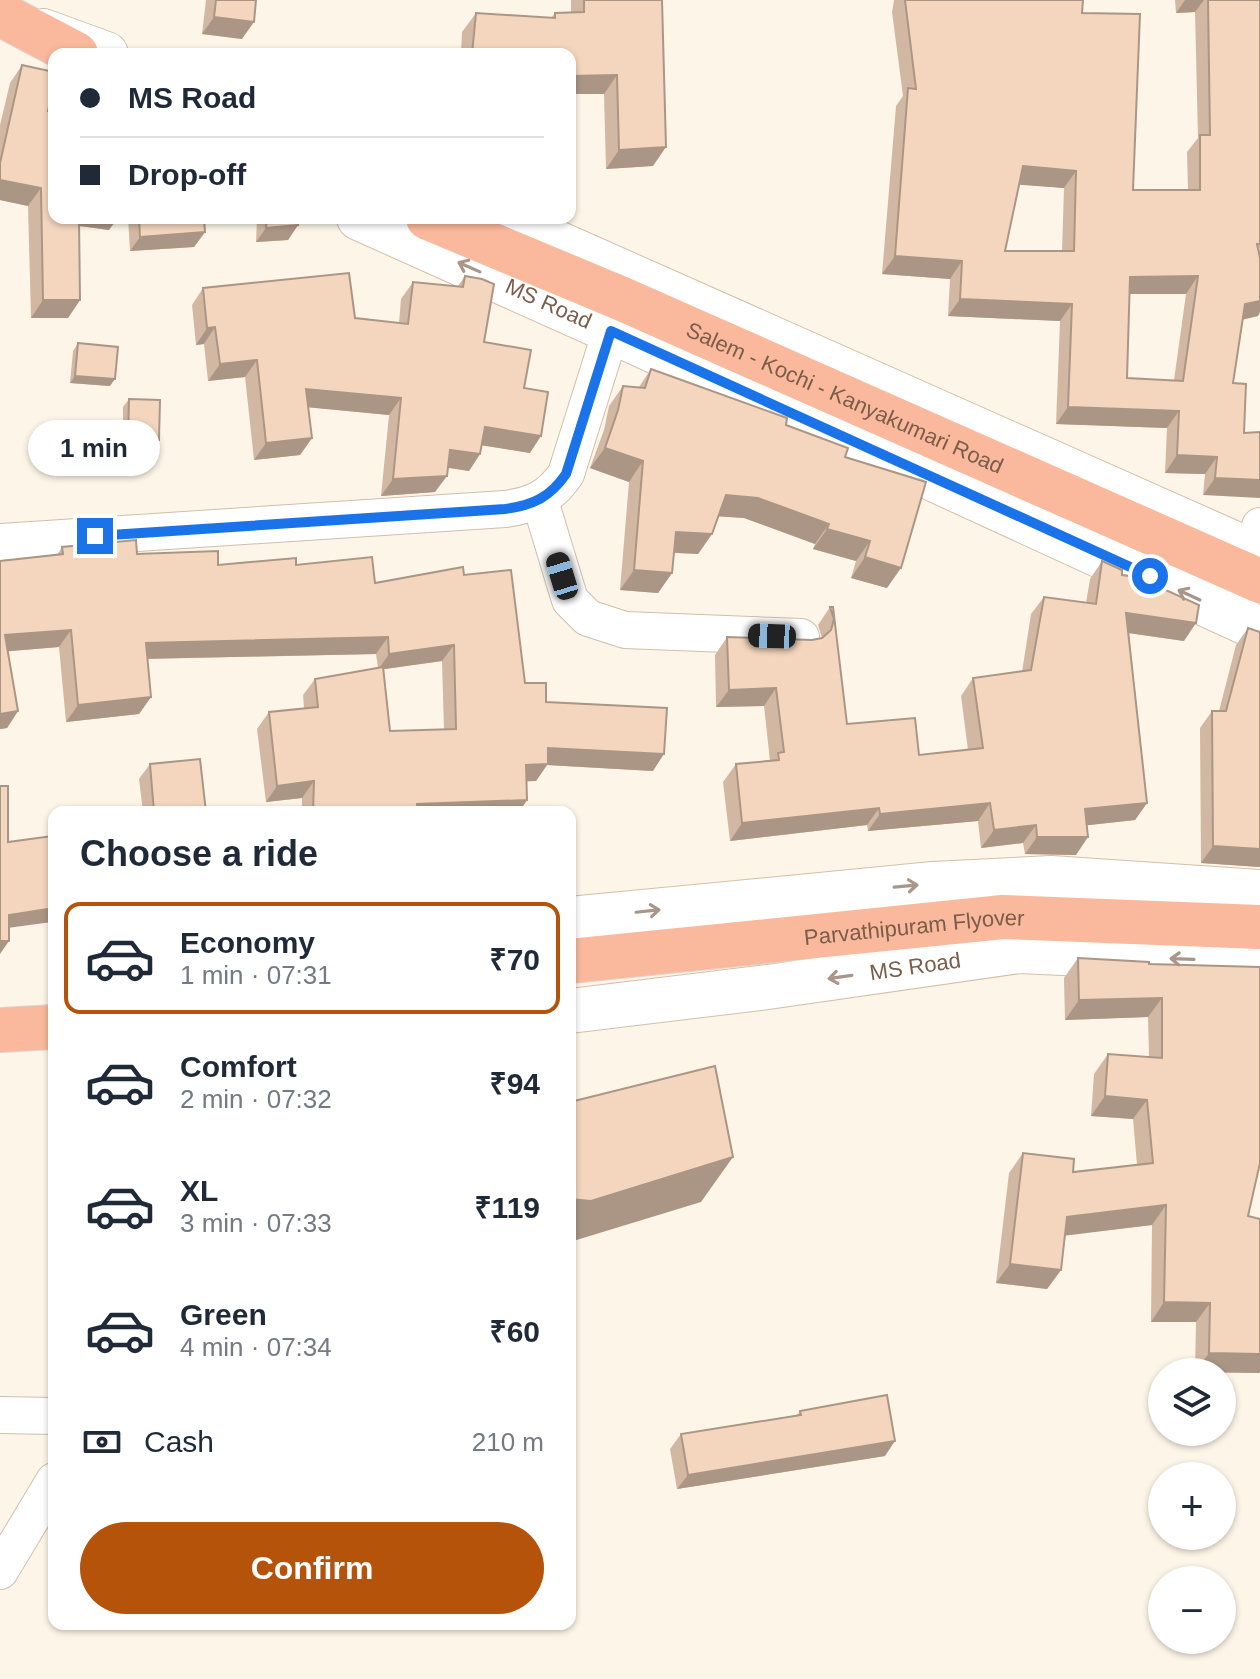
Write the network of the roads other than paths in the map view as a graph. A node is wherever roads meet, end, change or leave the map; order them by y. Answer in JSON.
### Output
{"nodes":[{"id":1,"x":9,"y":18,"type":"edge"},
{"id":2,"x":53,"y":48,"type":"edge"},
{"id":3,"x":65,"y":48,"type":"edge"},
{"id":4,"x":90,"y":48,"type":"edge"},
{"id":5,"x":372,"y":224,"type":"edge"},
{"id":6,"x":442,"y":224,"type":"edge"},
{"id":7,"x":515,"y":224,"type":"edge"},
{"id":8,"x":611,"y":331,"type":"junction"},
{"id":9,"x":540,"y":501,"type":"junction"},
{"id":10,"x":0,"y":542,"type":"edge"},
{"id":11,"x":1259,"y":554,"type":"edge"},
{"id":12,"x":1260,"y":629,"type":"edge"},
{"id":13,"x":801,"y":637,"type":"edge"},
{"id":14,"x":1260,"y":892,"type":"edge"},
{"id":15,"x":576,"y":918,"type":"edge"},
{"id":16,"x":1260,"y":927,"type":"edge"},
{"id":17,"x":576,"y":960,"type":"edge"},
{"id":18,"x":1260,"y":962,"type":"edge"},
{"id":19,"x":576,"y":1010,"type":"edge"},
{"id":20,"x":48,"y":1027,"type":"edge"},
{"id":21,"x":48,"y":1029,"type":"edge"},
{"id":22,"x":0,"y":1030,"type":"edge"},
{"id":23,"x":0,"y":1051,"type":"edge"},
{"id":24,"x":0,"y":1415,"type":"edge"},
{"id":25,"x":48,"y":1416,"type":"edge"},
{"id":26,"x":48,"y":1491,"type":"edge"},
{"id":27,"x":0,"y":1571,"type":"edge"}],
"edges":[{"from":1,"to":2,"type":"street"},
{"from":1,"to":3,"type":"highway"},
{"from":1,"to":4,"type":"street"},
{"from":8,"to":5,"type":"street","name":"MS Road","one_way":true},
{"from":6,"to":11,"type":"highway","name":"Salem - Kochi - Kanyakumari Road"},
{"from":7,"to":11,"type":"street"},
{"from":8,"to":9,"type":"street"},
{"from":12,"to":8,"type":"street","name":"MS Road","one_way":true},
{"from":9,"to":10,"type":"street"},
{"from":9,"to":13,"type":"street"},
{"from":15,"to":14,"type":"street","one_way":true},
{"from":16,"to":17,"type":"highway","name":"Parvathipuram Flyover"},
{"from":18,"to":19,"type":"street","name":"MS Road","one_way":true},
{"from":20,"to":22,"type":"highway"},
{"from":21,"to":23,"type":"highway"},
{"from":24,"to":25,"type":"street"},
{"from":26,"to":27,"type":"street"}]}
